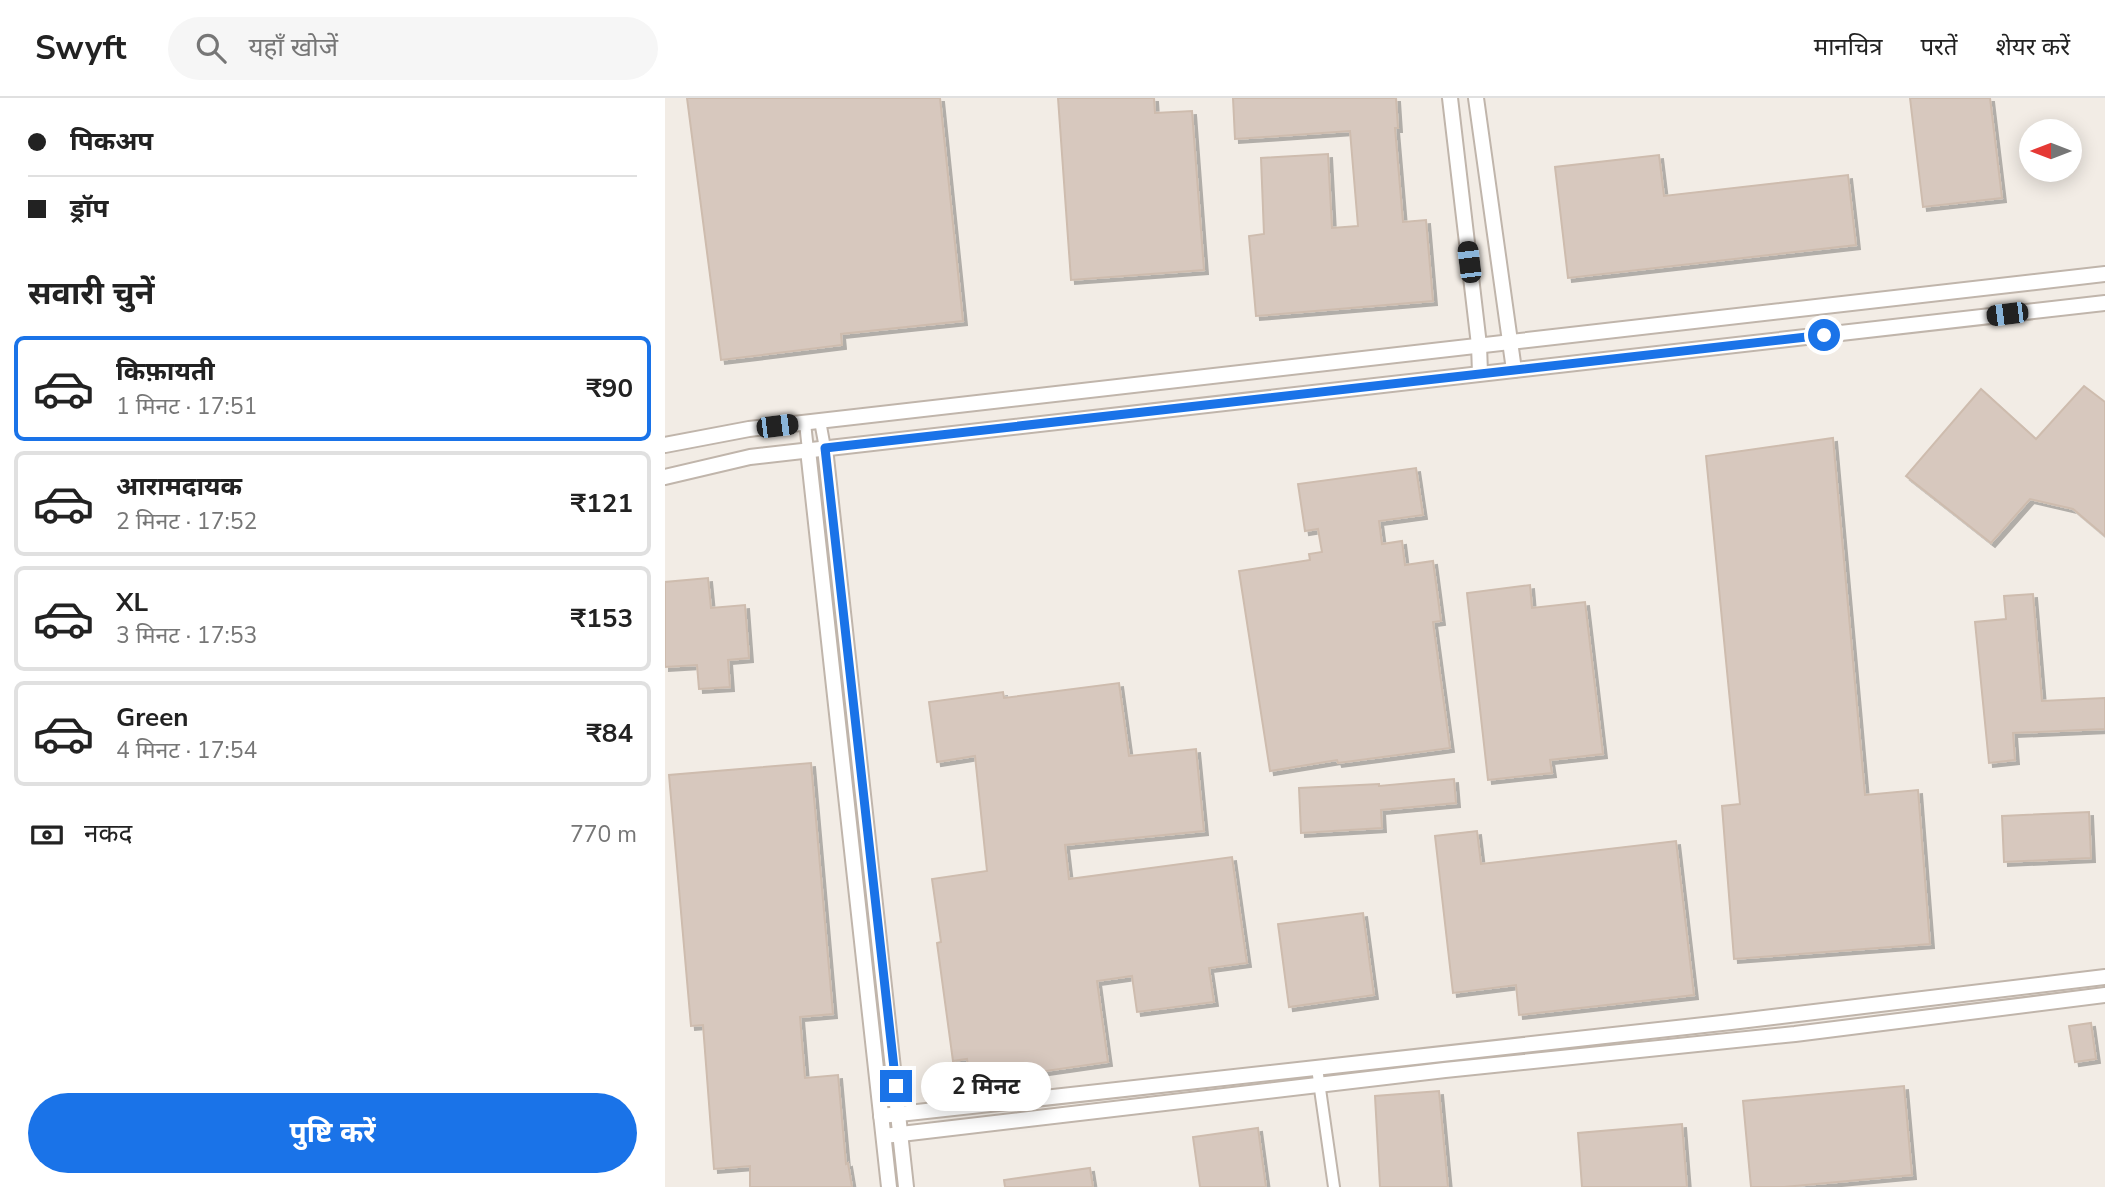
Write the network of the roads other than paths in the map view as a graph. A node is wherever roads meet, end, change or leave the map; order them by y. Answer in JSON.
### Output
{"nodes":[{"id":1,"x":1450,"y":98,"type":"edge"},
{"id":2,"x":1476,"y":98,"type":"edge"},
{"id":3,"x":2105,"y":274,"type":"edge"},
{"id":4,"x":2105,"y":303,"type":"edge"},
{"id":5,"x":1509,"y":342,"type":"junction"},
{"id":6,"x":1479,"y":345,"type":"junction"},
{"id":7,"x":1514,"y":370,"type":"junction"},
{"id":8,"x":1480,"y":373,"type":"junction"},
{"id":9,"x":820,"y":421,"type":"junction"},
{"id":10,"x":804,"y":423,"type":"junction"},
{"id":11,"x":665,"y":445,"type":"edge"},
{"id":12,"x":825,"y":448,"type":"junction"},
{"id":13,"x":808,"y":450,"type":"junction"},
{"id":14,"x":665,"y":477,"type":"edge"},
{"id":15,"x":2105,"y":978,"type":"edge"},
{"id":16,"x":2105,"y":995,"type":"edge"},
{"id":17,"x":1317,"y":1068,"type":"junction"},
{"id":18,"x":1319,"y":1084,"type":"junction"},
{"id":19,"x":899,"y":1114,"type":"junction"},
{"id":20,"x":881,"y":1116,"type":"junction"},
{"id":21,"x":900,"y":1134,"type":"junction"},
{"id":22,"x":884,"y":1136,"type":"junction"},
{"id":23,"x":890,"y":1187,"type":"edge"},
{"id":24,"x":906,"y":1187,"type":"edge"},
{"id":25,"x":1334,"y":1187,"type":"edge"}],
"edges":[{"from":1,"to":6,"type":"street"},
{"from":2,"to":5,"type":"street"},
{"from":3,"to":5,"type":"street"},
{"from":4,"to":7,"type":"street"},
{"from":5,"to":6,"type":"street"},
{"from":5,"to":7,"type":"street"},
{"from":6,"to":8,"type":"street"},
{"from":6,"to":9,"type":"street"},
{"from":7,"to":8,"type":"street"},
{"from":8,"to":12,"type":"street"},
{"from":9,"to":10,"type":"street"},
{"from":9,"to":12,"type":"street"},
{"from":10,"to":11,"type":"street"},
{"from":10,"to":13,"type":"street"},
{"from":12,"to":13,"type":"street"},
{"from":12,"to":19,"type":"street"},
{"from":13,"to":14,"type":"street"},
{"from":13,"to":20,"type":"street"},
{"from":15,"to":17,"type":"street"},
{"from":16,"to":18,"type":"street"},
{"from":17,"to":18,"type":"street"},
{"from":17,"to":19,"type":"street"},
{"from":18,"to":21,"type":"street"},
{"from":18,"to":25,"type":"street"},
{"from":19,"to":20,"type":"street"},
{"from":19,"to":21,"type":"street"},
{"from":20,"to":22,"type":"street"},
{"from":21,"to":22,"type":"street"},
{"from":21,"to":24,"type":"street"},
{"from":22,"to":23,"type":"street"}]}
